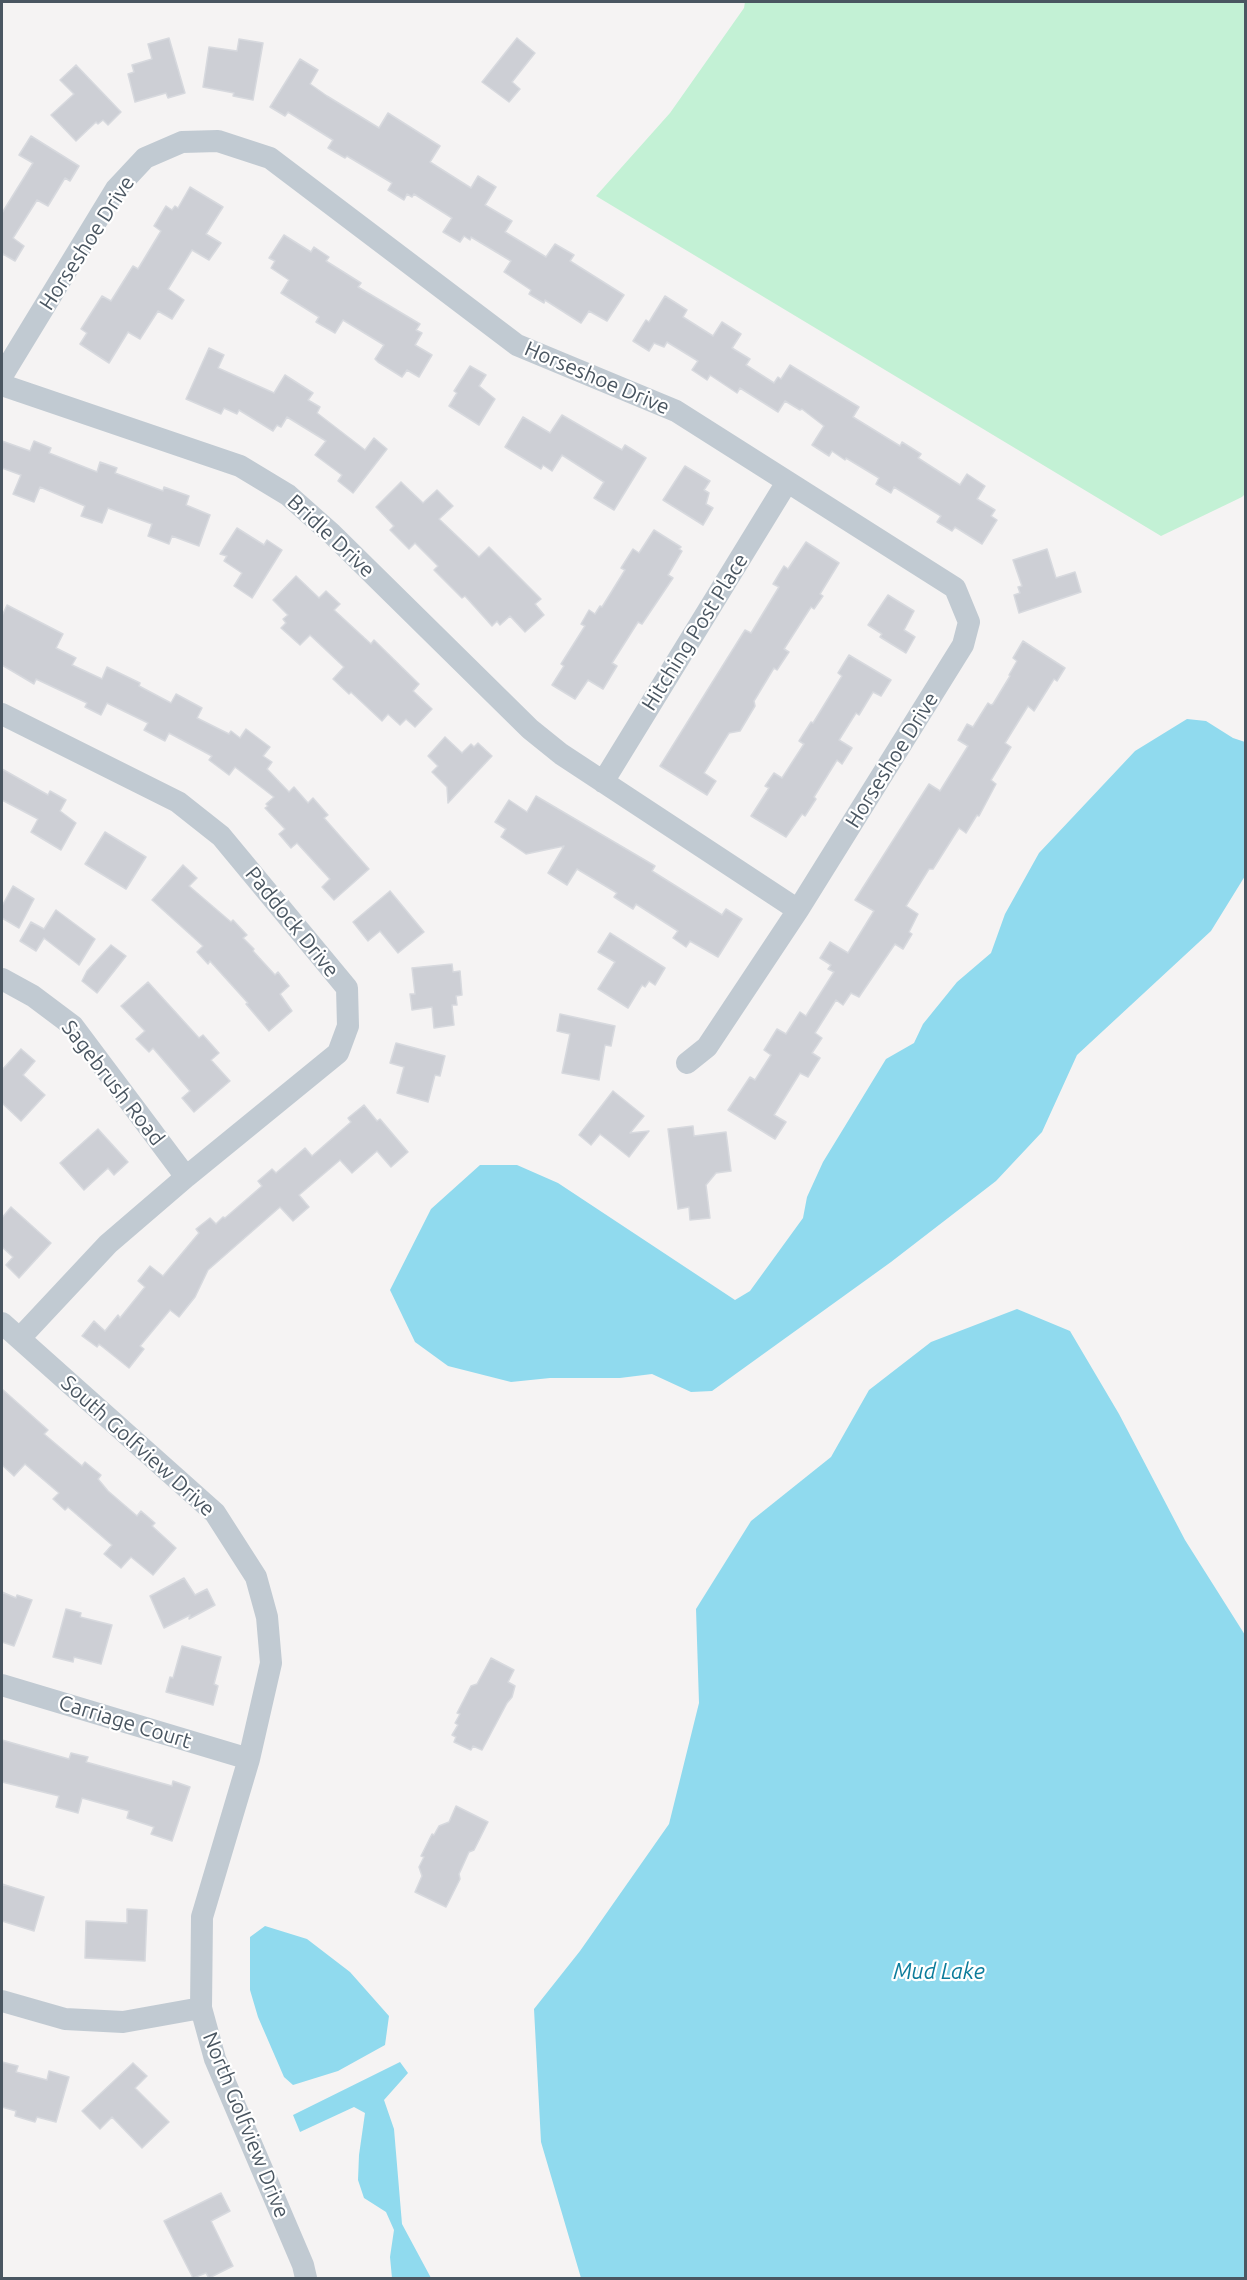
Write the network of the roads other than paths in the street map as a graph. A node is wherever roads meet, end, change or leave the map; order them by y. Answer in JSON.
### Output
{"nodes":[{"id":1,"x":2,"y":376,"type":"edge"},
{"id":2,"x":2,"y":385,"type":"edge"},
{"id":3,"x":787,"y":482,"type":"junction"},
{"id":4,"x":2,"y":714,"type":"edge"},
{"id":5,"x":603,"y":782,"type":"junction"},
{"id":6,"x":798,"y":910,"type":"junction"},
{"id":7,"x":2,"y":979,"type":"edge"},
{"id":8,"x":687,"y":1063,"type":"dead end"},
{"id":9,"x":186,"y":1177,"type":"junction"},
{"id":10,"x":2,"y":1323,"type":"edge"},
{"id":11,"x":20,"y":1338,"type":"junction"},
{"id":12,"x":2,"y":1685,"type":"edge"},
{"id":13,"x":249,"y":1759,"type":"junction"},
{"id":14,"x":2,"y":2001,"type":"edge"},
{"id":15,"x":201,"y":2008,"type":"junction"},
{"id":16,"x":306,"y":2278,"type":"edge"}],
"edges":[{"from":1,"to":3,"type":"street","name":"Horseshoe Drive"},
{"from":2,"to":5,"type":"street","name":"Bridle Drive"},
{"from":3,"to":5,"type":"street","name":"Hitching Post Place"},
{"from":3,"to":6,"type":"street","name":"Horseshoe Drive"},
{"from":4,"to":9,"type":"street","name":"Paddock Drive"},
{"from":5,"to":6,"type":"street"},
{"from":6,"to":8,"type":"street","name":"Horseshoe Drive"},
{"from":7,"to":9,"type":"street","name":"Sagebrush Road"},
{"from":9,"to":11,"type":"street","name":"Paddock Drive"},
{"from":10,"to":11,"type":"street","name":"South Golfview Drive"},
{"from":11,"to":13,"type":"street","name":"South Golfview Drive"},
{"from":12,"to":13,"type":"street","name":"Carriage Court"},
{"from":13,"to":15,"type":"street","name":"North Golfview Drive"},
{"from":14,"to":15,"type":"street"},
{"from":15,"to":16,"type":"street","name":"North Golfview Drive"}]}
